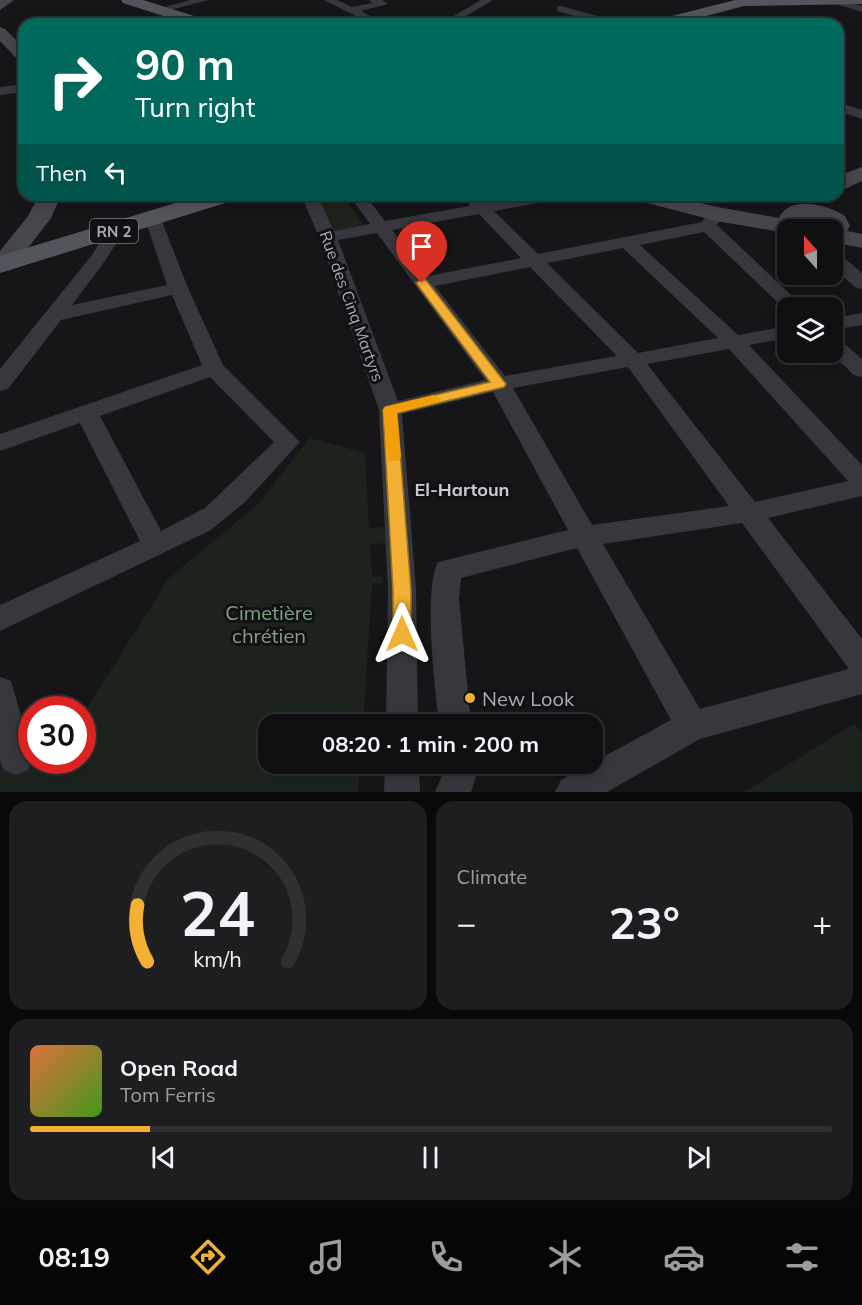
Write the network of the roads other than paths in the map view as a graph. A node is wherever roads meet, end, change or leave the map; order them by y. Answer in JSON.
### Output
{"nodes":[{"id":1,"x":7,"y":0,"type":"edge"},
{"id":2,"x":128,"y":0,"type":"edge"},
{"id":3,"x":203,"y":0,"type":"edge"},
{"id":4,"x":329,"y":0,"type":"edge"},
{"id":5,"x":488,"y":0,"type":"edge"},
{"id":6,"x":861,"y":0,"type":"edge"},
{"id":7,"x":379,"y":2,"type":"edge"},
{"id":8,"x":840,"y":2,"type":"junction"},
{"id":9,"x":0,"y":6,"type":"edge"},
{"id":10,"x":561,"y":9,"type":"dead end"},
{"id":11,"x":862,"y":9,"type":"edge"},
{"id":12,"x":159,"y":10,"type":"junction"},
{"id":13,"x":351,"y":10,"type":"junction"},
{"id":14,"x":186,"y":18,"type":"edge"},
{"id":15,"x":365,"y":18,"type":"edge"},
{"id":16,"x":380,"y":18,"type":"edge"},
{"id":17,"x":456,"y":18,"type":"edge"},
{"id":18,"x":593,"y":18,"type":"edge"},
{"id":19,"x":681,"y":18,"type":"edge"},
{"id":20,"x":0,"y":32,"type":"edge"},
{"id":21,"x":18,"y":51,"type":"edge"},
{"id":22,"x":18,"y":89,"type":"edge"},
{"id":23,"x":0,"y":91,"type":"edge"},
{"id":24,"x":844,"y":108,"type":"edge"},
{"id":25,"x":862,"y":115,"type":"edge"},
{"id":26,"x":47,"y":201,"type":"edge"},
{"id":27,"x":209,"y":201,"type":"edge"},
{"id":28,"x":361,"y":201,"type":"edge"},
{"id":29,"x":475,"y":201,"type":"edge"},
{"id":30,"x":660,"y":201,"type":"edge"},
{"id":31,"x":695,"y":201,"type":"edge"},
{"id":32,"x":818,"y":201,"type":"edge"},
{"id":33,"x":840,"y":201,"type":"edge"},
{"id":34,"x":312,"y":203,"type":"edge"},
{"id":35,"x":39,"y":218,"type":"junction"},
{"id":36,"x":153,"y":219,"type":"junction"},
{"id":37,"x":784,"y":219,"type":"edge"},
{"id":38,"x":801,"y":219,"type":"edge"},
{"id":39,"x":803,"y":219,"type":"edge"},
{"id":40,"x":824,"y":219,"type":"edge"},
{"id":41,"x":836,"y":219,"type":"edge"},
{"id":42,"x":712,"y":220,"type":"junction"},
{"id":43,"x":777,"y":222,"type":"edge"},
{"id":44,"x":379,"y":228,"type":"junction"},
{"id":45,"x":843,"y":228,"type":"edge"},
{"id":46,"x":115,"y":231,"type":"junction"},
{"id":47,"x":862,"y":231,"type":"edge"},
{"id":48,"x":843,"y":232,"type":"edge"},
{"id":49,"x":328,"y":237,"type":"junction"},
{"id":50,"x":862,"y":241,"type":"edge"},
{"id":51,"x":627,"y":242,"type":"junction"},
{"id":52,"x":55,"y":249,"type":"junction"},
{"id":53,"x":536,"y":261,"type":"junction"},
{"id":54,"x":1,"y":265,"type":"edge"},
{"id":55,"x":843,"y":267,"type":"edge"},
{"id":56,"x":422,"y":283,"type":"junction"},
{"id":57,"x":862,"y":283,"type":"edge"},
{"id":58,"x":178,"y":288,"type":"junction"},
{"id":59,"x":785,"y":297,"type":"edge"},
{"id":60,"x":54,"y":315,"type":"junction"},
{"id":61,"x":862,"y":319,"type":"edge"},
{"id":62,"x":843,"y":322,"type":"edge"},
{"id":63,"x":777,"y":334,"type":"edge"},
{"id":64,"x":734,"y":342,"type":"junction"},
{"id":65,"x":843,"y":353,"type":"edge"},
{"id":66,"x":633,"y":360,"type":"junction"},
{"id":67,"x":214,"y":368,"type":"junction"},
{"id":68,"x":862,"y":370,"type":"edge"},
{"id":69,"x":0,"y":384,"type":"edge"},
{"id":70,"x":499,"y":384,"type":"junction"},
{"id":71,"x":390,"y":410,"type":"junction"},
{"id":72,"x":86,"y":412,"type":"junction"},
{"id":73,"x":0,"y":443,"type":"edge"},
{"id":74,"x":862,"y":481,"type":"edge"},
{"id":75,"x":862,"y":487,"type":"edge"},
{"id":76,"x":747,"y":513,"type":"junction"},
{"id":77,"x":585,"y":536,"type":"junction"},
{"id":78,"x":155,"y":544,"type":"junction"},
{"id":79,"x":0,"y":619,"type":"edge"},
{"id":80,"x":862,"y":662,"type":"edge"},
{"id":81,"x":862,"y":680,"type":"edge"},
{"id":82,"x":0,"y":691,"type":"edge"},
{"id":83,"x":402,"y":714,"type":"edge"},
{"id":84,"x":454,"y":714,"type":"edge"},
{"id":85,"x":692,"y":726,"type":"junction"},
{"id":86,"x":16,"y":759,"type":"dead end"},
{"id":87,"x":402,"y":774,"type":"edge"},
{"id":88,"x":460,"y":774,"type":"edge"},
{"id":89,"x":402,"y":792,"type":"edge"},
{"id":90,"x":453,"y":792,"type":"edge"},
{"id":91,"x":573,"y":792,"type":"edge"}],
"edges":[{"from":1,"to":9,"type":"main road"},
{"from":2,"to":12,"type":"main road"},
{"from":3,"to":12,"type":"street"},
{"from":4,"to":13,"type":"street"},
{"from":5,"to":17,"type":"street"},
{"from":6,"to":8,"type":"main road"},
{"from":7,"to":13,"type":"street"},
{"from":7,"to":16,"type":"street"},
{"from":8,"to":11,"type":"street"},
{"from":8,"to":19,"type":"main road"},
{"from":10,"to":18,"type":"street"},
{"from":12,"to":14,"type":"main road"},
{"from":13,"to":15,"type":"street"},
{"from":20,"to":21,"type":"main road"},
{"from":22,"to":23,"type":"street"},
{"from":24,"to":25,"type":"street"},
{"from":26,"to":35,"type":"main road"},
{"from":27,"to":36,"type":"main road","number":"RN 2"},
{"from":28,"to":44,"type":"street"},
{"from":29,"to":44,"type":"street"},
{"from":29,"to":53,"type":"street"},
{"from":30,"to":42,"type":"main road"},
{"from":31,"to":37,"type":"main road"},
{"from":32,"to":38,"type":"main road"},
{"from":33,"to":41,"type":"main road"},
{"from":34,"to":49,"type":"street","name":"Rue des Cinq Martyrs"},
{"from":35,"to":52,"type":"main road"},
{"from":35,"to":54,"type":"main road"},
{"from":36,"to":46,"type":"main road","number":"RN 2"},
{"from":36,"to":58,"type":"street"},
{"from":39,"to":40,"type":"main road"},
{"from":42,"to":43,"type":"main road"},
{"from":42,"to":51,"type":"street"},
{"from":42,"to":59,"type":"street"},
{"from":44,"to":49,"type":"street"},
{"from":44,"to":56,"type":"street"},
{"from":45,"to":47,"type":"main road"},
{"from":46,"to":52,"type":"main road","number":"RN 2"},
{"from":46,"to":60,"type":"street"},
{"from":48,"to":50,"type":"main road"},
{"from":49,"to":71,"type":"street","name":"Rue des Cinq Martyrs"},
{"from":51,"to":53,"type":"street"},
{"from":51,"to":64,"type":"street"},
{"from":52,"to":54,"type":"main road","number":"RN 2"},
{"from":53,"to":56,"type":"street"},
{"from":53,"to":66,"type":"street"},
{"from":55,"to":57,"type":"street"},
{"from":56,"to":70,"type":"street"},
{"from":58,"to":60,"type":"street"},
{"from":58,"to":67,"type":"street"},
{"from":60,"to":69,"type":"street"},
{"from":61,"to":62,"type":"street"},
{"from":63,"to":64,"type":"street"},
{"from":64,"to":66,"type":"street"},
{"from":64,"to":74,"type":"street"},
{"from":65,"to":68,"type":"street"},
{"from":66,"to":70,"type":"street"},
{"from":66,"to":76,"type":"street"},
{"from":67,"to":72,"type":"street"},
{"from":67,"to":78,"type":"street"},
{"from":70,"to":71,"type":"street"},
{"from":70,"to":77,"type":"street"},
{"from":71,"to":83,"type":"street","name":"Rue des Cinq Martyrs"},
{"from":72,"to":73,"type":"street"},
{"from":72,"to":78,"type":"street"},
{"from":75,"to":76,"type":"street"},
{"from":76,"to":77,"type":"street"},
{"from":76,"to":80,"type":"street"},
{"from":77,"to":84,"type":"street"},
{"from":77,"to":85,"type":"street"},
{"from":78,"to":79,"type":"street"},
{"from":81,"to":85,"type":"street"},
{"from":82,"to":86,"type":"street"},
{"from":85,"to":91,"type":"street"},
{"from":87,"to":89,"type":"street"},
{"from":88,"to":90,"type":"street"}]}
